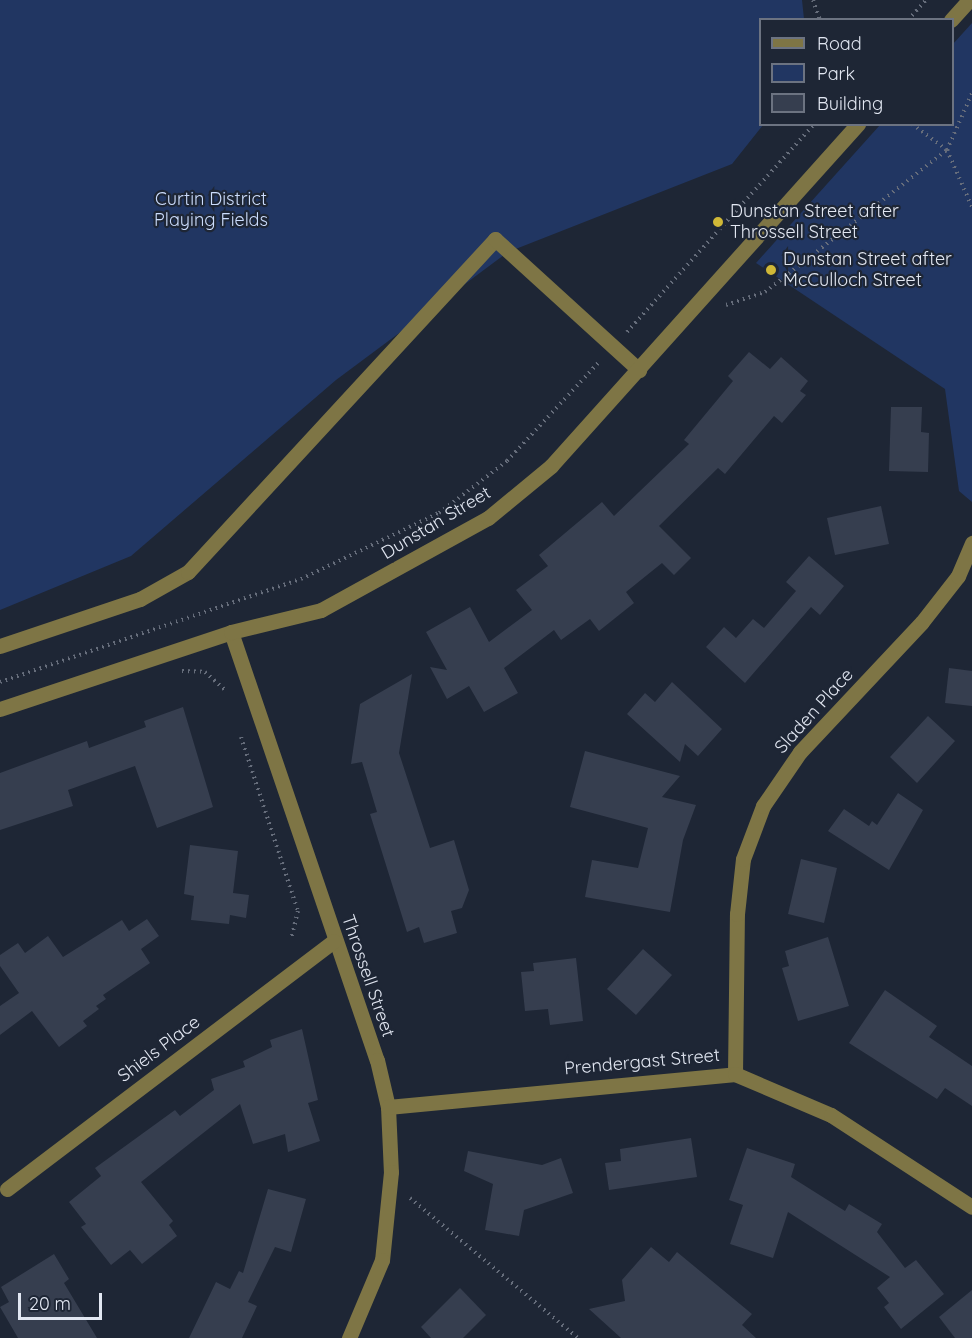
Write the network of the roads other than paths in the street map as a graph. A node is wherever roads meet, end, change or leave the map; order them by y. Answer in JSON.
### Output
{"nodes":[{"id":1,"x":969,"y":0,"type":"edge"},
{"id":2,"x":953,"y":18,"type":"edge"},
{"id":3,"x":856,"y":126,"type":"edge"},
{"id":4,"x":639,"y":370,"type":"junction"},
{"id":5,"x":972,"y":543,"type":"edge"},
{"id":6,"x":231,"y":632,"type":"junction"},
{"id":7,"x":0,"y":646,"type":"edge"},
{"id":8,"x":0,"y":709,"type":"edge"},
{"id":9,"x":334,"y":941,"type":"junction"},
{"id":10,"x":735,"y":1074,"type":"junction"},
{"id":11,"x":388,"y":1107,"type":"junction"},
{"id":12,"x":7,"y":1189,"type":"dead end"},
{"id":13,"x":972,"y":1207,"type":"edge"},
{"id":14,"x":349,"y":1338,"type":"edge"}],
"edges":[{"from":1,"to":2,"type":"street"},
{"from":3,"to":4,"type":"street","name":"Dunstan Street"},
{"from":4,"to":6,"type":"street","name":"Dunstan Street"},
{"from":4,"to":7,"type":"street"},
{"from":5,"to":10,"type":"street","name":"Sladen Place"},
{"from":6,"to":8,"type":"street","name":"Dunstan Street"},
{"from":6,"to":9,"type":"street","name":"Throssell Street"},
{"from":9,"to":11,"type":"street","name":"Throssell Street"},
{"from":9,"to":12,"type":"street","name":"Shiels Place"},
{"from":10,"to":11,"type":"street","name":"Prendergast Street"},
{"from":10,"to":13,"type":"street","name":"Prendergast Street"},
{"from":11,"to":14,"type":"street","name":"Throssell Street"}]}
